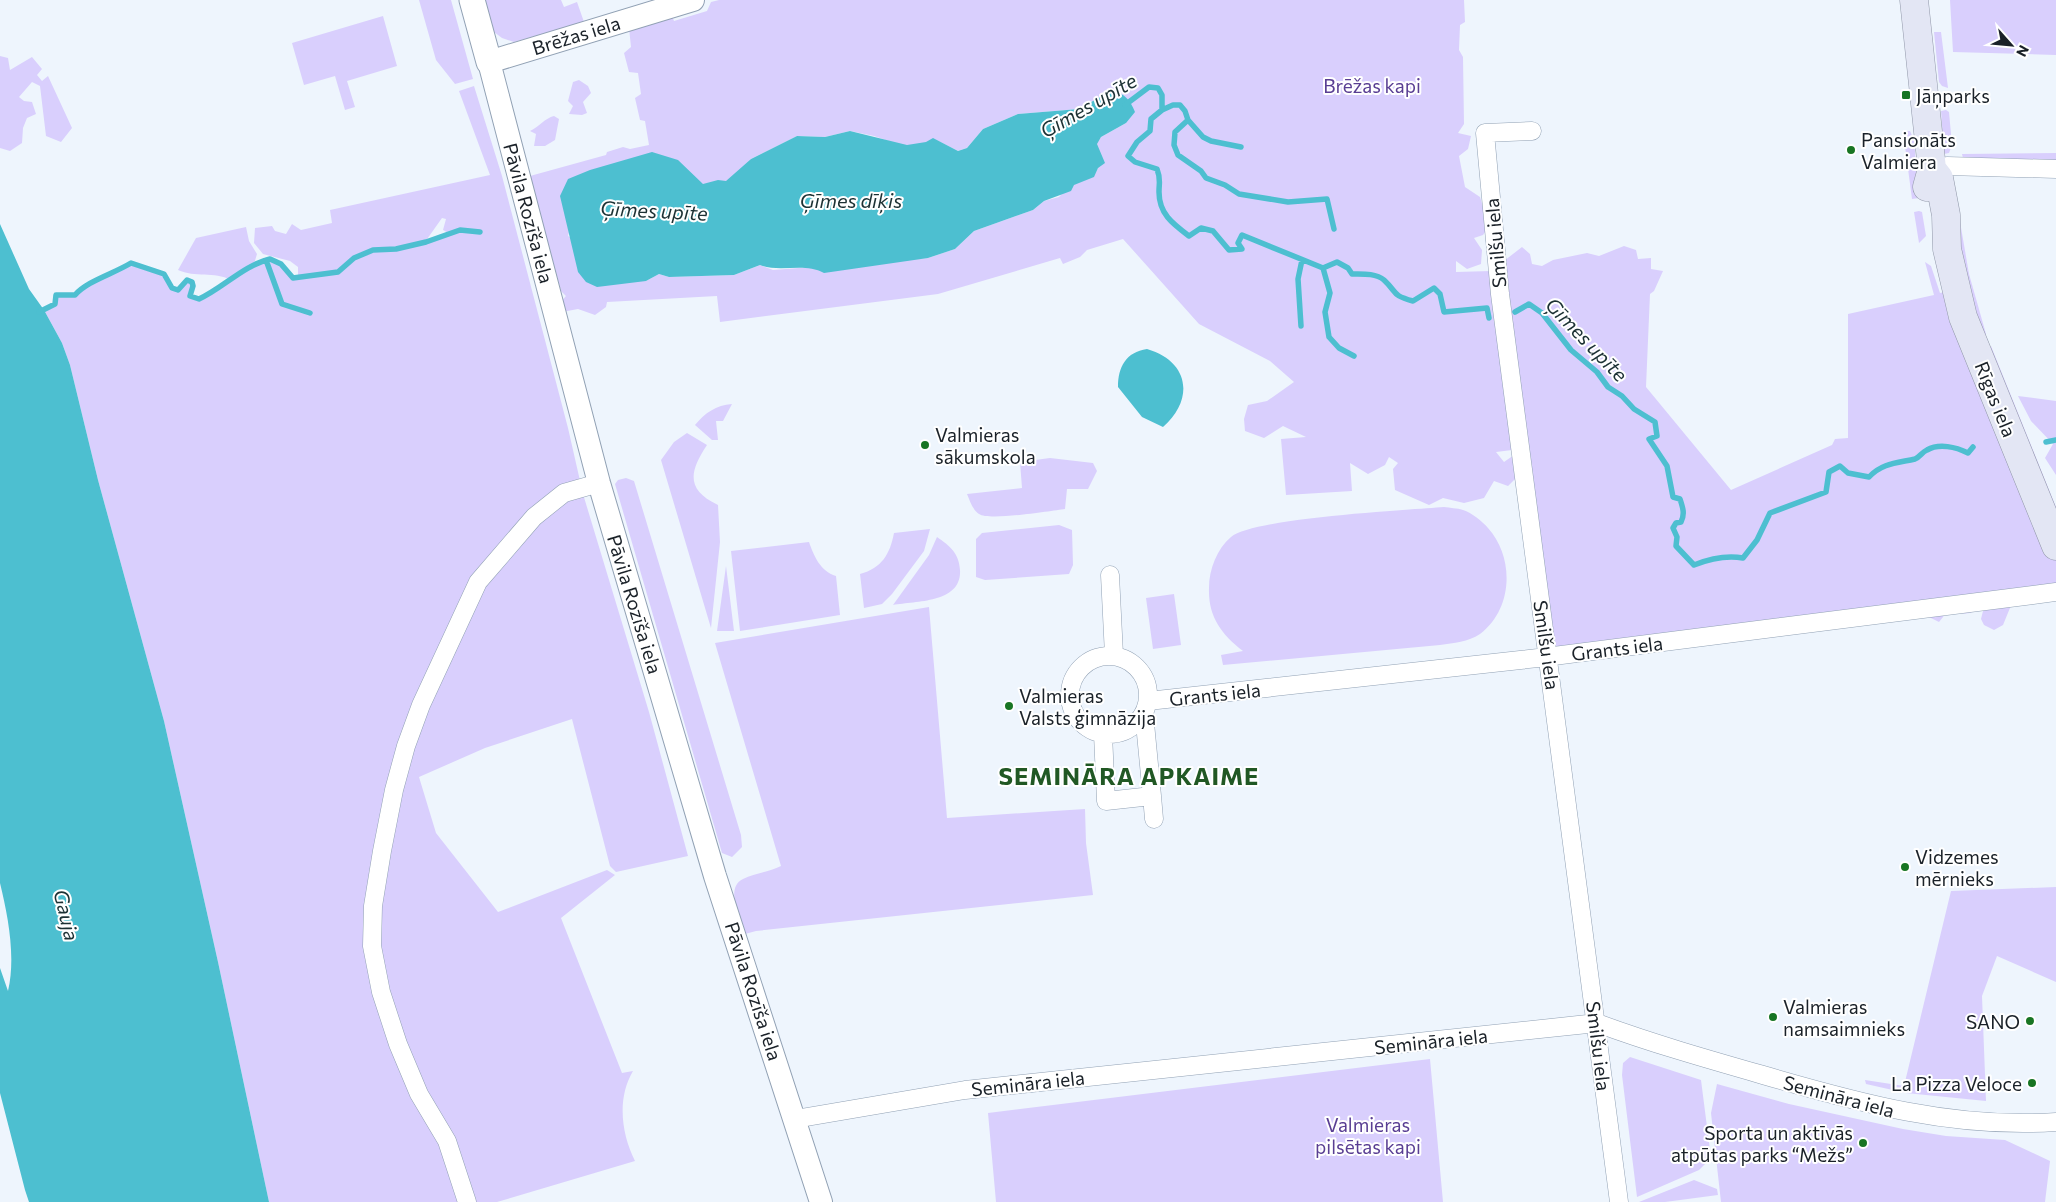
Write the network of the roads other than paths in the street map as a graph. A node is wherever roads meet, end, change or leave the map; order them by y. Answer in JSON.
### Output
{"nodes":[{"id":1,"x":472,"y":0,"type":"edge"},
{"id":2,"x":693,"y":0,"type":"edge"},
{"id":3,"x":1914,"y":0,"type":"edge"},
{"id":4,"x":489,"y":62,"type":"junction"},
{"id":5,"x":1532,"y":131,"type":"dead end"},
{"id":6,"x":1932,"y":169,"type":"junction"},
{"id":7,"x":2056,"y":169,"type":"edge"},
{"id":8,"x":599,"y":482,"type":"junction"},
{"id":9,"x":2056,"y":546,"type":"edge"},
{"id":10,"x":1110,"y":575,"type":"dead end"},
{"id":11,"x":2056,"y":592,"type":"edge"},
{"id":12,"x":1114,"y":656,"type":"junction"},
{"id":13,"x":1548,"y":656,"type":"junction"},
{"id":14,"x":1146,"y":707,"type":"junction"},
{"id":15,"x":1103,"y":734,"type":"junction"},
{"id":16,"x":1152,"y":796,"type":"junction"},
{"id":17,"x":1154,"y":819,"type":"dead end"},
{"id":18,"x":1596,"y":1024,"type":"junction"},
{"id":19,"x":795,"y":1119,"type":"junction"},
{"id":20,"x":2056,"y":1122,"type":"edge"},
{"id":21,"x":466,"y":1199,"type":"edge"},
{"id":22,"x":820,"y":1202,"type":"edge"},
{"id":23,"x":1619,"y":1202,"type":"edge"}],
"edges":[{"from":1,"to":4,"type":"main road","name":"Pāvila Rozīša iela"},
{"from":2,"to":4,"type":"street","name":"Brēžas iela"},
{"from":3,"to":6,"type":"main road","name":"Rīgas iela"},
{"from":4,"to":8,"type":"street","name":"Pāvila Rozīša iela"},
{"from":5,"to":13,"type":"street","name":"Smilšu iela"},
{"from":6,"to":7,"type":"street"},
{"from":6,"to":9,"type":"main road","name":"Rīgas iela"},
{"from":8,"to":19,"type":"street","name":"Pāvila Rozīša iela"},
{"from":8,"to":21,"type":"street"},
{"from":10,"to":12,"type":"street"},
{"from":11,"to":13,"type":"street","name":"Grants iela"},
{"from":12,"to":14,"type":"street"},
{"from":12,"to":15,"type":"street"},
{"from":13,"to":14,"type":"street","name":"Grants iela"},
{"from":13,"to":18,"type":"street","name":"Smilšu iela"},
{"from":14,"to":15,"type":"street"},
{"from":14,"to":16,"type":"street"},
{"from":15,"to":16,"type":"street"},
{"from":16,"to":17,"type":"street"},
{"from":18,"to":19,"type":"street","name":"Semināra iela"},
{"from":18,"to":20,"type":"street","name":"Semināra iela"},
{"from":18,"to":23,"type":"street","name":"Smilšu iela"},
{"from":19,"to":22,"type":"street","name":"Pāvila Rozīša iela"}]}
